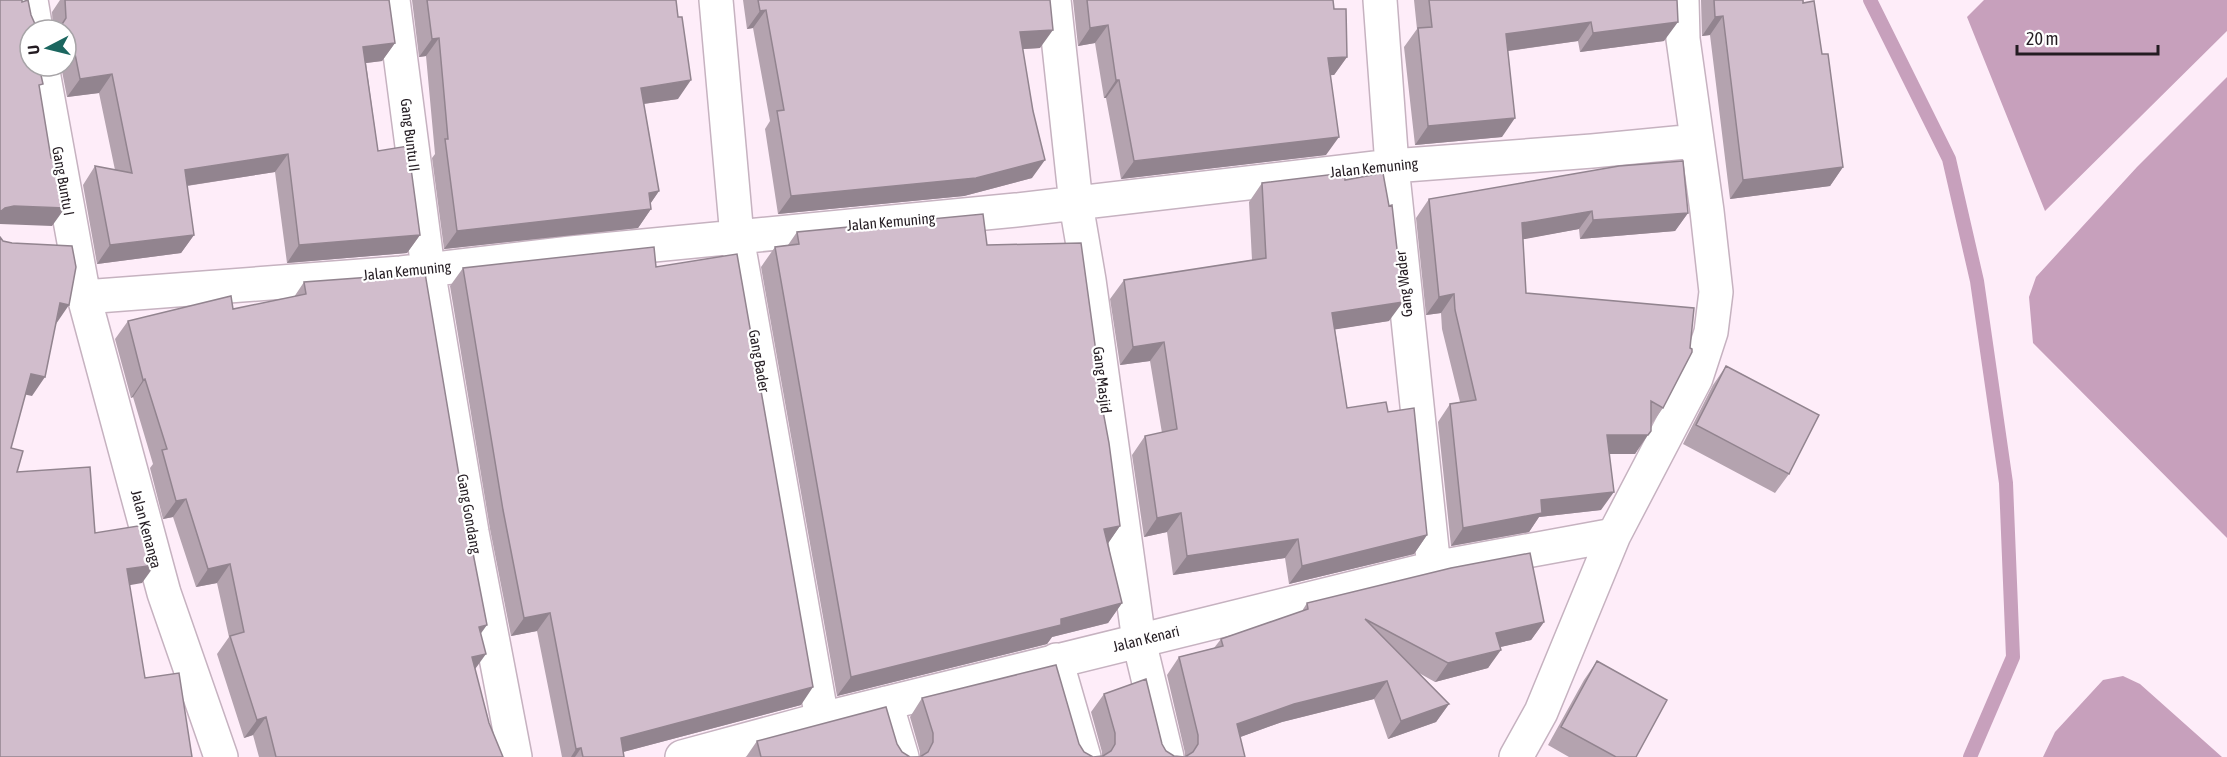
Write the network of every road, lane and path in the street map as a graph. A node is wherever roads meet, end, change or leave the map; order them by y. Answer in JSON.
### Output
{"nodes":[{"id":1,"x":31,"y":0,"type":"edge"},
{"id":2,"x":393,"y":0,"type":"edge"},
{"id":3,"x":716,"y":0,"type":"edge"},
{"id":4,"x":1054,"y":0,"type":"edge"},
{"id":5,"x":1380,"y":0,"type":"edge"},
{"id":6,"x":1682,"y":0,"type":"edge"},
{"id":7,"x":34,"y":18,"type":"edge"},
{"id":8,"x":43,"y":78,"type":"edge"},
{"id":9,"x":1696,"y":141,"type":"junction"},
{"id":10,"x":1392,"y":166,"type":"junction"},
{"id":11,"x":1076,"y":204,"type":"junction"},
{"id":12,"x":737,"y":237,"type":"junction"},
{"id":13,"x":428,"y":269,"type":"junction"},
{"id":14,"x":84,"y":297,"type":"junction"},
{"id":15,"x":1614,"y":535,"type":"junction"},
{"id":16,"x":1434,"y":568,"type":"junction"},
{"id":17,"x":1139,"y":641,"type":"junction"},
{"id":18,"x":1056,"y":660,"type":"junction"},
{"id":19,"x":886,"y":703,"type":"junction"},
{"id":20,"x":822,"y":719,"type":"junction"},
{"id":21,"x":699,"y":755,"type":"edge"},
{"id":22,"x":221,"y":757,"type":"edge"},
{"id":23,"x":515,"y":757,"type":"edge"},
{"id":24,"x":902,"y":757,"type":"edge"},
{"id":25,"x":1084,"y":757,"type":"edge"},
{"id":26,"x":1167,"y":757,"type":"edge"},
{"id":27,"x":1516,"y":757,"type":"edge"}],
"edges":[{"from":1,"to":7,"type":"street"},
{"from":2,"to":13,"type":"street","name":"Gang Buntu II"},
{"from":3,"to":12,"type":"street","name":"Gang Bader"},
{"from":4,"to":11,"type":"street","name":"Gang Masjid"},
{"from":5,"to":10,"type":"street","name":"Gang Wader"},
{"from":6,"to":9,"type":"street"},
{"from":8,"to":14,"type":"street","name":"Gang Buntu I"},
{"from":9,"to":10,"type":"street","name":"Jalan Kemuning"},
{"from":9,"to":15,"type":"street"},
{"from":10,"to":11,"type":"street","name":"Jalan Kemuning"},
{"from":10,"to":16,"type":"street","name":"Gang Wader"},
{"from":11,"to":12,"type":"street","name":"Jalan Kemuning"},
{"from":11,"to":17,"type":"street","name":"Gang Masjid"},
{"from":12,"to":13,"type":"street","name":"Jalan Kemuning"},
{"from":12,"to":20,"type":"street","name":"Gang Bader"},
{"from":13,"to":14,"type":"street","name":"Jalan Kemuning"},
{"from":13,"to":23,"type":"street","name":"Gang Gondang"},
{"from":14,"to":22,"type":"street","name":"Jalan Kenanga"},
{"from":15,"to":16,"type":"street","name":"Jalan Kenari"},
{"from":15,"to":27,"type":"street"},
{"from":16,"to":17,"type":"street","name":"Jalan Kenari"},
{"from":17,"to":18,"type":"street","name":"Jalan Kenari"},
{"from":17,"to":26,"type":"street","name":"Gang Masjid"},
{"from":18,"to":19,"type":"street","name":"Jalan Kenari"},
{"from":18,"to":25,"type":"street"},
{"from":19,"to":20,"type":"street","name":"Jalan Kenari"},
{"from":19,"to":24,"type":"street"},
{"from":20,"to":21,"type":"street","name":"Jalan Kenari"}]}
